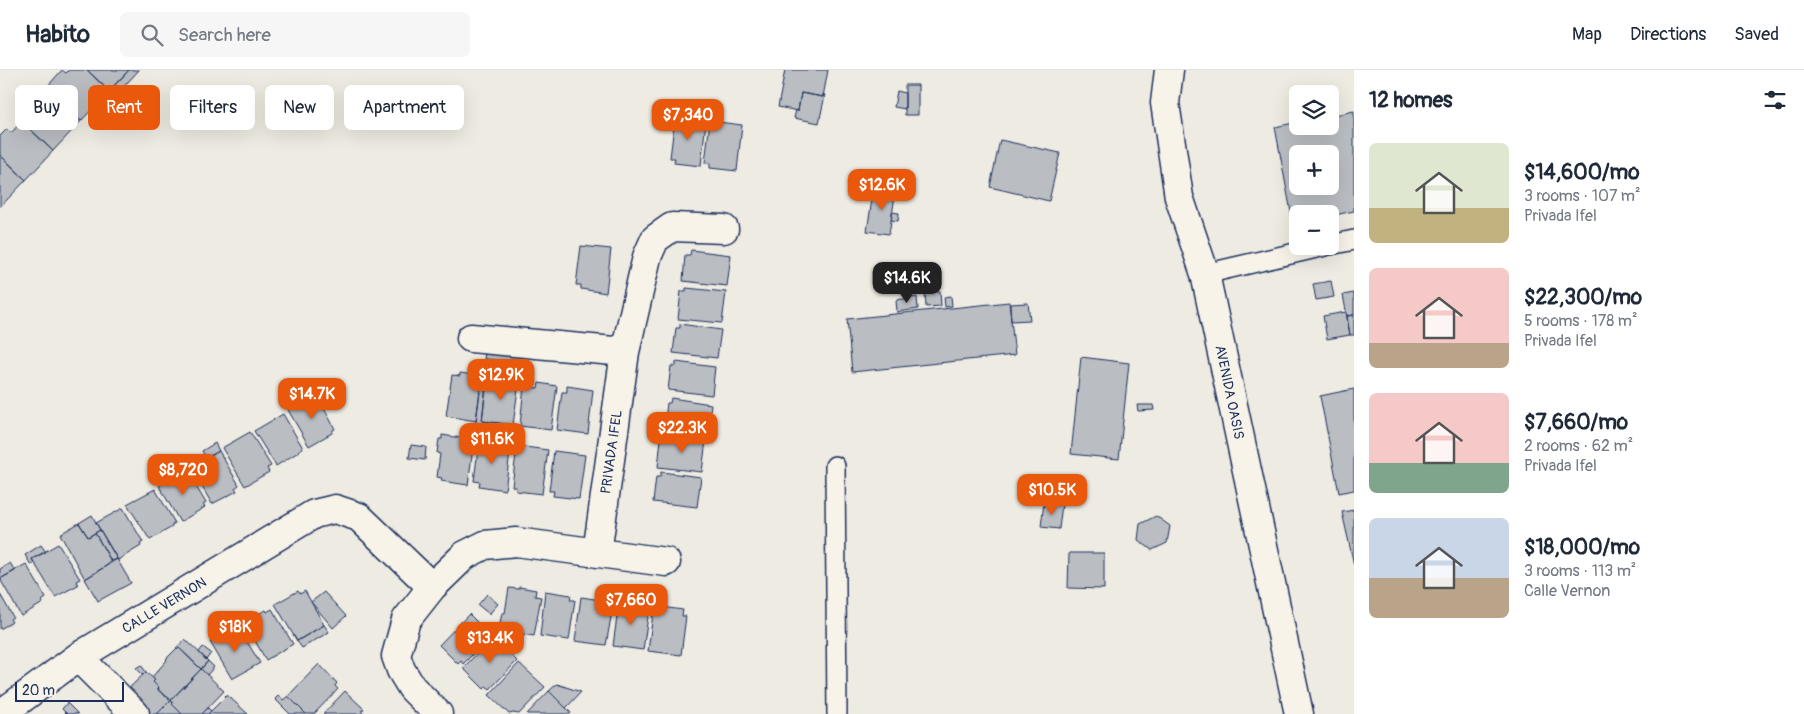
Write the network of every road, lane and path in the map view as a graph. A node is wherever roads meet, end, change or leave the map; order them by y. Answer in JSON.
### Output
{"nodes":[{"id":1,"x":1169,"y":70,"type":"edge"},
{"id":2,"x":724,"y":229,"type":"dead end"},
{"id":3,"x":1354,"y":240,"type":"edge"},
{"id":4,"x":1339,"y":243,"type":"edge"},
{"id":5,"x":1289,"y":254,"type":"edge"},
{"id":6,"x":1205,"y":274,"type":"junction"},
{"id":7,"x":471,"y":338,"type":"dead end"},
{"id":8,"x":625,"y":352,"type":"junction"},
{"id":9,"x":835,"y":466,"type":"dead end"},
{"id":10,"x":597,"y":553,"type":"junction"},
{"id":11,"x":666,"y":562,"type":"dead end"},
{"id":12,"x":432,"y":587,"type":"junction"},
{"id":13,"x":78,"y":657,"type":"junction"},
{"id":14,"x":1,"y":714,"type":"edge"},
{"id":15,"x":135,"y":714,"type":"edge"},
{"id":16,"x":438,"y":714,"type":"edge"},
{"id":17,"x":837,"y":714,"type":"edge"},
{"id":18,"x":1299,"y":714,"type":"edge"}],
"edges":[{"from":1,"to":6,"type":"street","name":"AVENIDA OASIS"},
{"from":2,"to":8,"type":"street","name":"PRIVADA IFEL"},
{"from":3,"to":4,"type":"lane"},
{"from":5,"to":6,"type":"lane"},
{"from":6,"to":18,"type":"street","name":"AVENIDA OASIS"},
{"from":7,"to":8,"type":"street"},
{"from":8,"to":10,"type":"street","name":"PRIVADA IFEL"},
{"from":9,"to":17,"type":"lane"},
{"from":10,"to":11,"type":"street"},
{"from":10,"to":12,"type":"street"},
{"from":12,"to":13,"type":"street","name":"CALLE VERNON"},
{"from":12,"to":16,"type":"street"},
{"from":13,"to":14,"type":"street","name":"CALLE VERNON"},
{"from":13,"to":15,"type":"street"}]}
